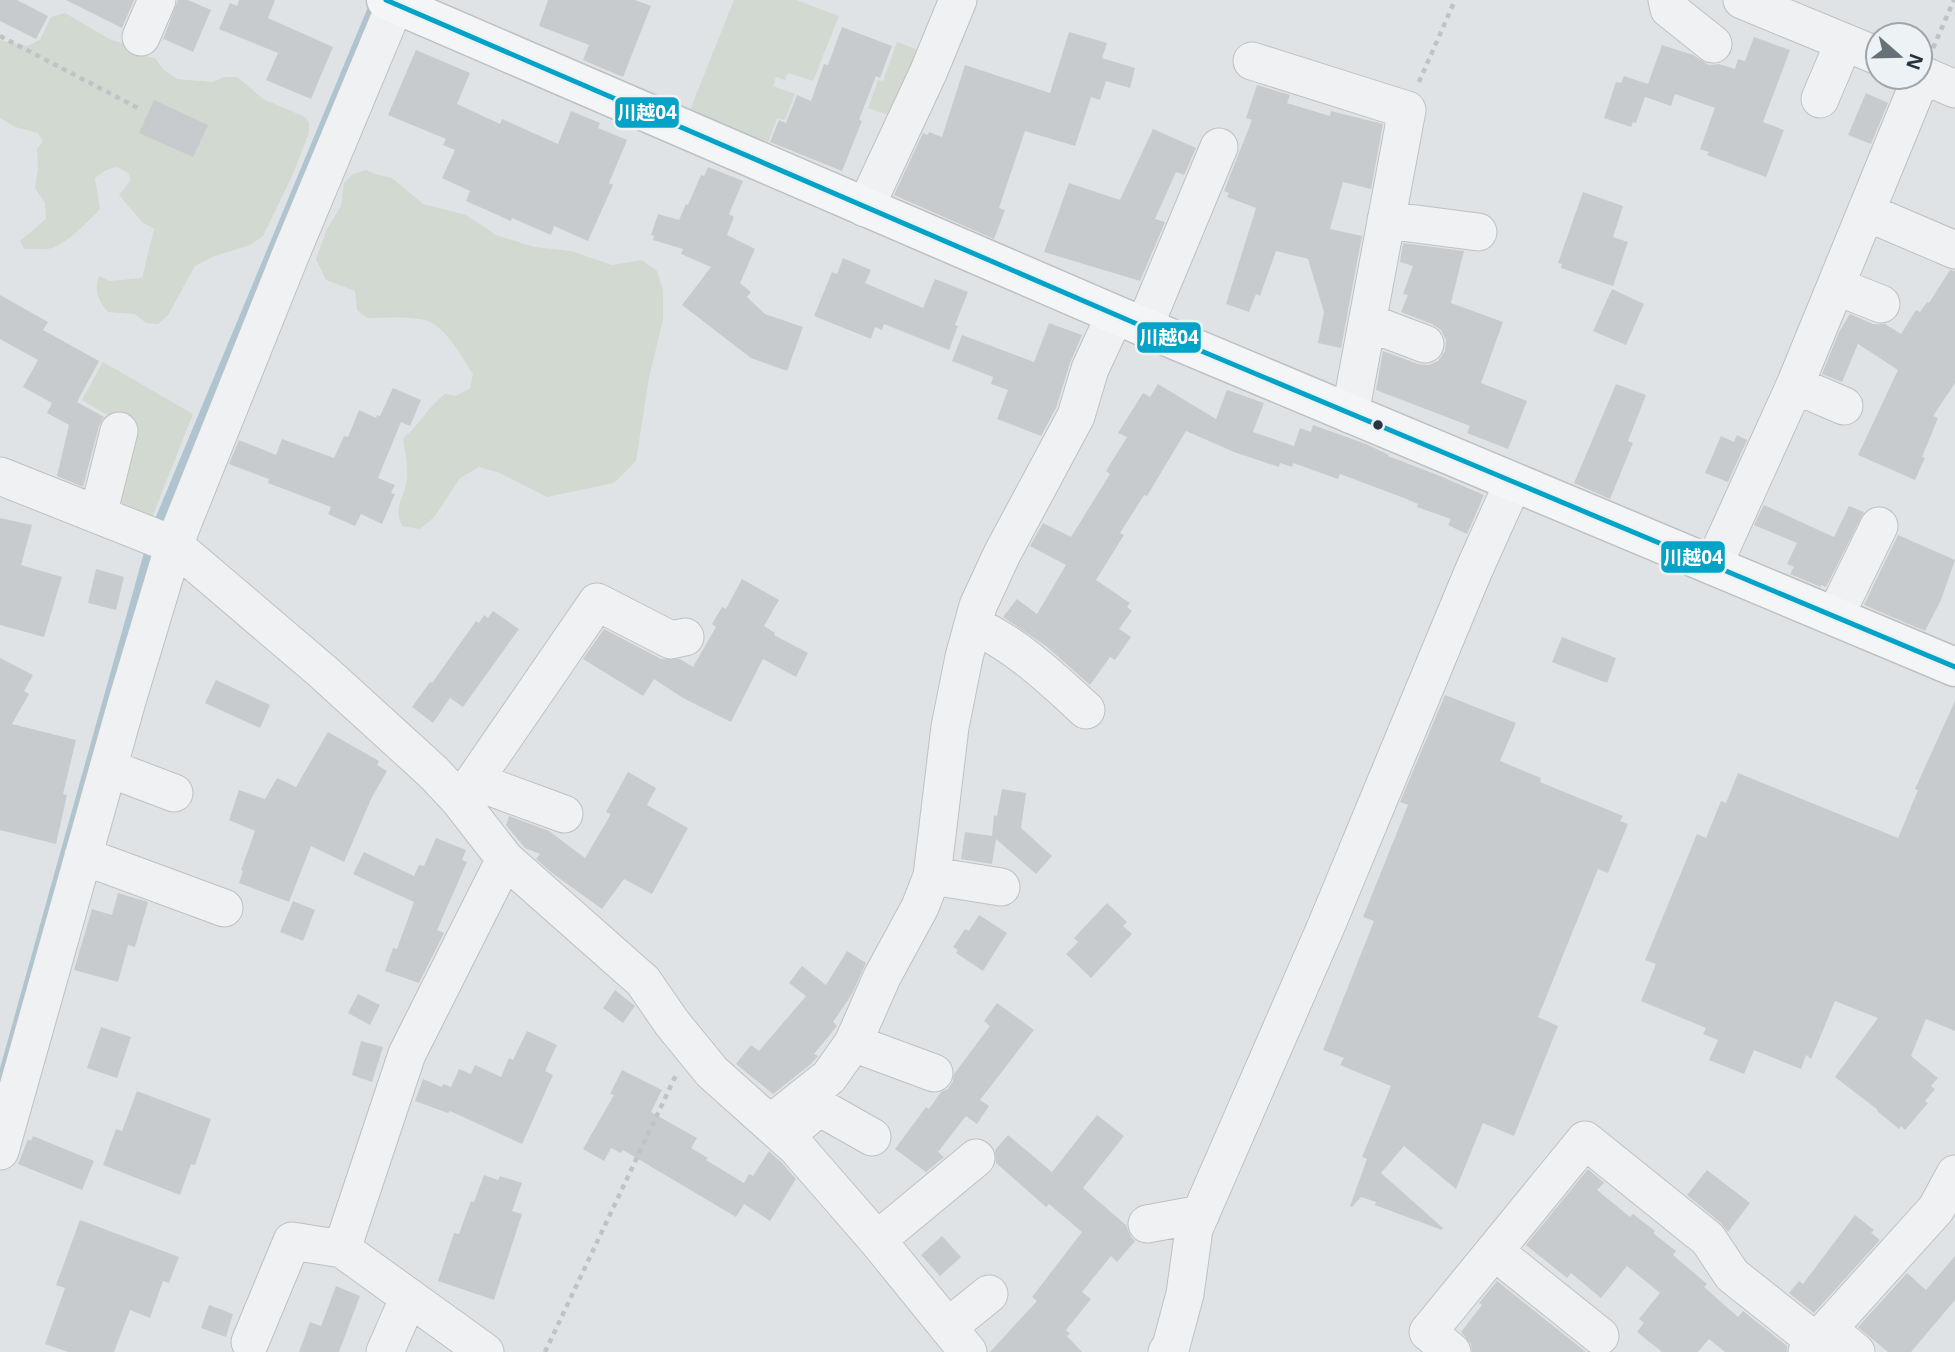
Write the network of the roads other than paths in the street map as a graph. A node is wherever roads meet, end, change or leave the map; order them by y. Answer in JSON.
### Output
{"nodes":[{"id":1,"x":157,"y":0,"type":"edge"},
{"id":2,"x":958,"y":0,"type":"edge"},
{"id":3,"x":1667,"y":0,"type":"edge"},
{"id":4,"x":1742,"y":0,"type":"edge"},
{"id":5,"x":393,"y":1,"type":"edge"},
{"id":6,"x":141,"y":37,"type":"dead end"},
{"id":7,"x":1844,"y":42,"type":"junction"},
{"id":8,"x":1713,"y":44,"type":"dead end"},
{"id":9,"x":1864,"y":51,"type":"edge"},
{"id":10,"x":1252,"y":61,"type":"dead end"},
{"id":11,"x":1934,"y":80,"type":"edge"},
{"id":12,"x":1955,"y":89,"type":"edge"},
{"id":13,"x":1914,"y":91,"type":"edge"},
{"id":14,"x":1820,"y":99,"type":"dead end"},
{"id":15,"x":1219,"y":147,"type":"dead end"},
{"id":16,"x":864,"y":208,"type":"junction"},
{"id":17,"x":1866,"y":212,"type":"junction"},
{"id":18,"x":1386,"y":220,"type":"junction"},
{"id":19,"x":1479,"y":232,"type":"dead end"},
{"id":20,"x":1955,"y":250,"type":"edge"},
{"id":21,"x":1836,"y":286,"type":"junction"},
{"id":22,"x":1881,"y":304,"type":"dead end"},
{"id":23,"x":1130,"y":321,"type":"junction"},
{"id":24,"x":1367,"y":322,"type":"junction"},
{"id":25,"x":1425,"y":344,"type":"dead end"},
{"id":26,"x":1795,"y":385,"type":"junction"},
{"id":27,"x":1844,"y":406,"type":"dead end"},
{"id":28,"x":1350,"y":414,"type":"junction"},
{"id":29,"x":119,"y":431,"type":"dead end"},
{"id":30,"x":0,"y":476,"type":"edge"},
{"id":31,"x":1513,"y":483,"type":"junction"},
{"id":32,"x":98,"y":515,"type":"junction"},
{"id":33,"x":1879,"y":526,"type":"dead end"},
{"id":34,"x":174,"y":545,"type":"junction"},
{"id":35,"x":1713,"y":566,"type":"junction"},
{"id":36,"x":1835,"y":616,"type":"junction"},
{"id":37,"x":973,"y":625,"type":"junction"},
{"id":38,"x":685,"y":637,"type":"dead end"},
{"id":39,"x":1955,"y":667,"type":"edge"},
{"id":40,"x":1086,"y":710,"type":"dead end"},
{"id":41,"x":108,"y":768,"type":"junction"},
{"id":42,"x":467,"y":791,"type":"junction"},
{"id":43,"x":174,"y":793,"type":"dead end"},
{"id":44,"x":564,"y":814,"type":"dead end"},
{"id":45,"x":83,"y":856,"type":"junction"},
{"id":46,"x":505,"y":859,"type":"junction"},
{"id":47,"x":932,"y":876,"type":"junction"},
{"id":48,"x":1001,"y":887,"type":"dead end"},
{"id":49,"x":224,"y":908,"type":"dead end"},
{"id":50,"x":853,"y":1043,"type":"junction"},
{"id":51,"x":934,"y":1073,"type":"dead end"},
{"id":52,"x":6,"y":1103,"type":"edge"},
{"id":53,"x":778,"y":1130,"type":"junction"},
{"id":54,"x":872,"y":1137,"type":"dead end"},
{"id":55,"x":0,"y":1152,"type":"edge"},
{"id":56,"x":976,"y":1158,"type":"dead end"},
{"id":57,"x":1955,"y":1174,"type":"edge"},
{"id":58,"x":1201,"y":1214,"type":"junction"},
{"id":59,"x":1147,"y":1224,"type":"dead end"},
{"id":60,"x":877,"y":1240,"type":"junction"},
{"id":61,"x":342,"y":1249,"type":"junction"},
{"id":62,"x":1494,"y":1251,"type":"junction"},
{"id":63,"x":989,"y":1294,"type":"dead end"},
{"id":64,"x":409,"y":1297,"type":"junction"},
{"id":65,"x":1817,"y":1341,"type":"edge"},
{"id":66,"x":250,"y":1342,"type":"dead end"},
{"id":67,"x":962,"y":1345,"type":"edge"},
{"id":68,"x":1602,"y":1347,"type":"edge"},
{"id":69,"x":386,"y":1352,"type":"edge"},
{"id":70,"x":485,"y":1352,"type":"edge"},
{"id":71,"x":1167,"y":1352,"type":"edge"},
{"id":72,"x":1452,"y":1352,"type":"edge"},
{"id":73,"x":1856,"y":1352,"type":"edge"}],
"edges":[{"from":1,"to":6,"type":"street"},
{"from":2,"to":16,"type":"street"},
{"from":3,"to":8,"type":"street"},
{"from":4,"to":7,"type":"street"},
{"from":5,"to":16,"type":"main road"},
{"from":5,"to":34,"type":"street"},
{"from":7,"to":9,"type":"street"},
{"from":7,"to":14,"type":"street"},
{"from":10,"to":18,"type":"street"},
{"from":11,"to":12,"type":"street"},
{"from":13,"to":17,"type":"street"},
{"from":15,"to":23,"type":"street"},
{"from":16,"to":23,"type":"main road"},
{"from":17,"to":20,"type":"street"},
{"from":17,"to":21,"type":"street"},
{"from":18,"to":19,"type":"street"},
{"from":18,"to":24,"type":"street"},
{"from":21,"to":22,"type":"street"},
{"from":21,"to":26,"type":"street"},
{"from":23,"to":28,"type":"main road"},
{"from":23,"to":37,"type":"street"},
{"from":24,"to":25,"type":"street"},
{"from":24,"to":28,"type":"street"},
{"from":26,"to":27,"type":"street"},
{"from":26,"to":35,"type":"street"},
{"from":28,"to":31,"type":"main road"},
{"from":29,"to":32,"type":"street"},
{"from":30,"to":32,"type":"street"},
{"from":31,"to":35,"type":"main road"},
{"from":31,"to":58,"type":"street"},
{"from":32,"to":34,"type":"street"},
{"from":33,"to":36,"type":"street"},
{"from":34,"to":41,"type":"street"},
{"from":34,"to":42,"type":"street"},
{"from":35,"to":36,"type":"main road"},
{"from":36,"to":39,"type":"main road"},
{"from":37,"to":40,"type":"street"},
{"from":37,"to":47,"type":"street"},
{"from":38,"to":42,"type":"street"},
{"from":41,"to":43,"type":"street"},
{"from":41,"to":45,"type":"street"},
{"from":42,"to":44,"type":"street"},
{"from":42,"to":46,"type":"street"},
{"from":45,"to":49,"type":"street"},
{"from":45,"to":52,"type":"street"},
{"from":46,"to":53,"type":"street"},
{"from":46,"to":61,"type":"street"},
{"from":47,"to":48,"type":"street"},
{"from":47,"to":50,"type":"street"},
{"from":50,"to":51,"type":"street"},
{"from":50,"to":53,"type":"street"},
{"from":52,"to":55,"type":"street"},
{"from":53,"to":54,"type":"street"},
{"from":53,"to":60,"type":"street"},
{"from":56,"to":60,"type":"street"},
{"from":57,"to":65,"type":"street"},
{"from":58,"to":59,"type":"street"},
{"from":58,"to":71,"type":"street"},
{"from":60,"to":67,"type":"street"},
{"from":61,"to":64,"type":"street"},
{"from":61,"to":66,"type":"street"},
{"from":62,"to":65,"type":"street"},
{"from":62,"to":68,"type":"street"},
{"from":62,"to":72,"type":"street"},
{"from":63,"to":67,"type":"street"},
{"from":64,"to":69,"type":"street"},
{"from":64,"to":70,"type":"street"},
{"from":65,"to":73,"type":"street"}]}
